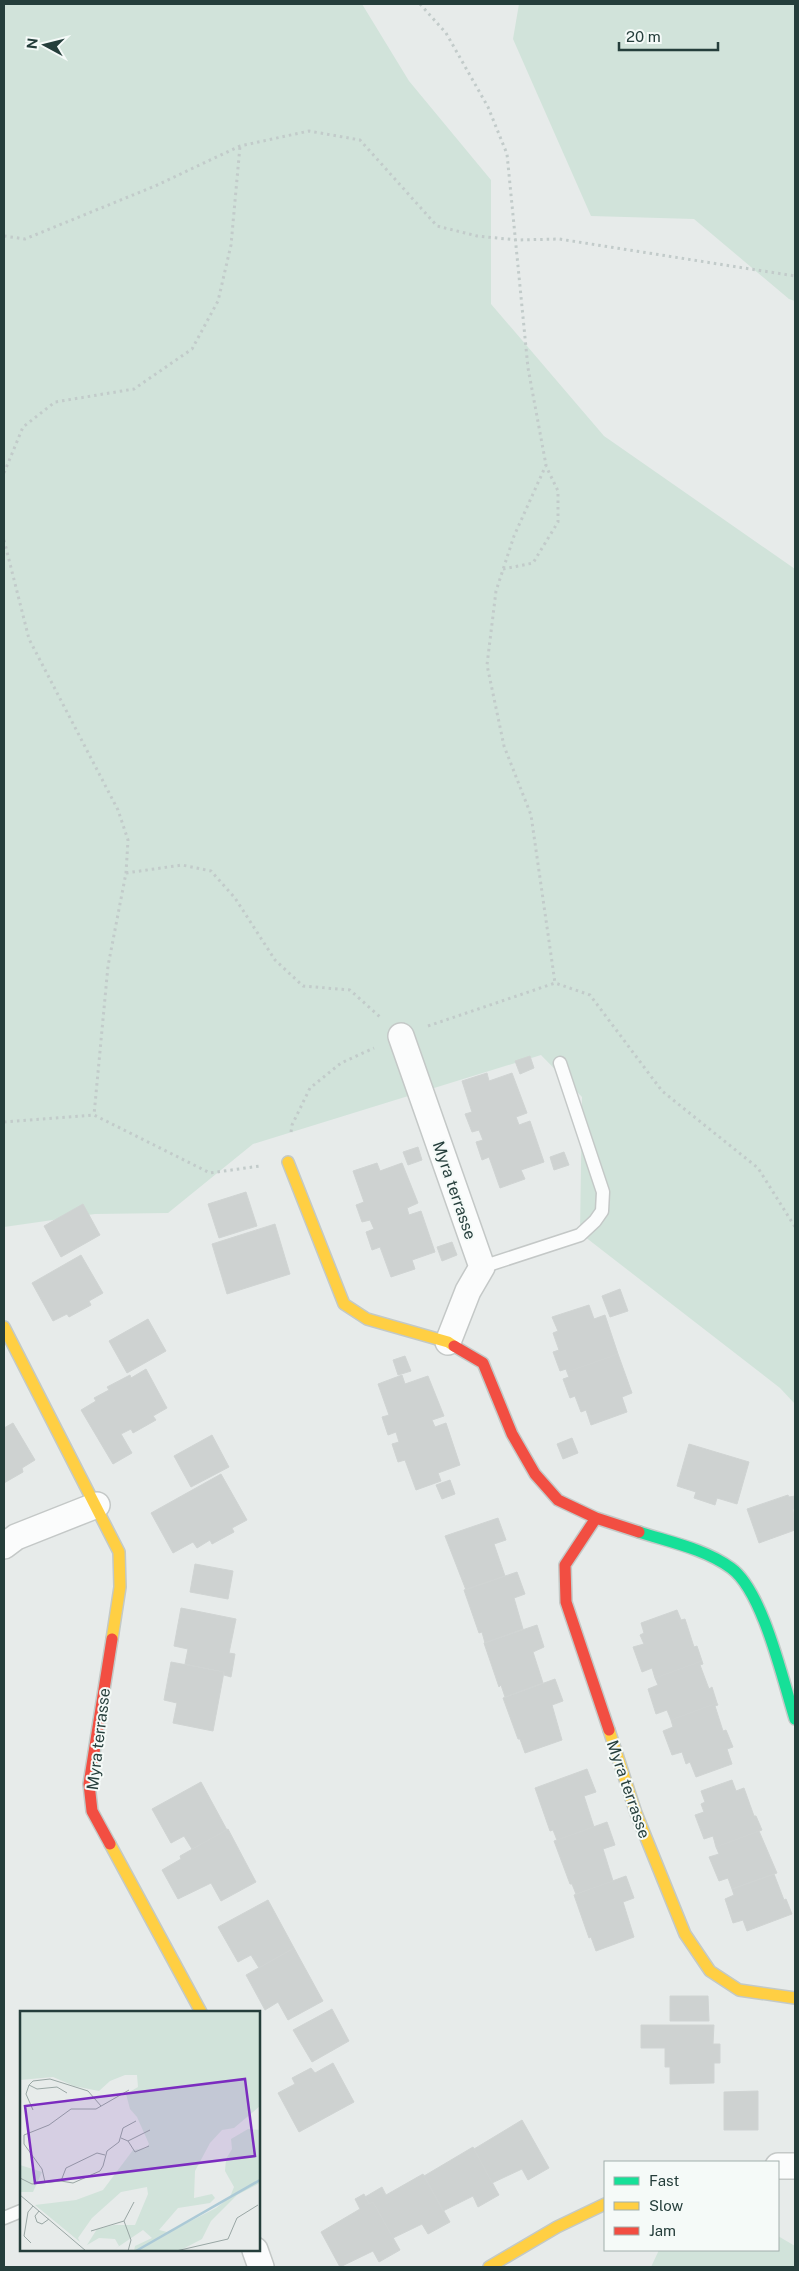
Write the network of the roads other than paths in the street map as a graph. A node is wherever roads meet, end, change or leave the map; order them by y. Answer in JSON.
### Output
{"nodes":[{"id":1,"x":401,"y":1036,"type":"road end"},
{"id":2,"x":560,"y":1063,"type":"dead end"},
{"id":3,"x":288,"y":1162,"type":"road end"},
{"id":4,"x":482,"y":1267,"type":"junction"},
{"id":5,"x":4,"y":1327,"type":"edge"},
{"id":6,"x":448,"y":1342,"type":"junction"},
{"id":7,"x":96,"y":1505,"type":"junction"},
{"id":8,"x":596,"y":1518,"type":"junction"},
{"id":9,"x":4,"y":1546,"type":"edge"},
{"id":10,"x":795,"y":1719,"type":"edge"},
{"id":11,"x":795,"y":1998,"type":"edge"},
{"id":12,"x":200,"y":2011,"type":"edge"},
{"id":13,"x":779,"y":2166,"type":"edge"},
{"id":14,"x":795,"y":2166,"type":"edge"},
{"id":15,"x":604,"y":2204,"type":"edge"},
{"id":16,"x":20,"y":2211,"type":"edge"},
{"id":17,"x":4,"y":2218,"type":"edge"},
{"id":18,"x":255,"y":2251,"type":"edge"},
{"id":19,"x":261,"y":2267,"type":"edge"},
{"id":20,"x":489,"y":2267,"type":"edge"}],
"edges":[{"from":1,"to":4,"type":"street","name":"Myra terrasse"},
{"from":2,"to":4,"type":"lane"},
{"from":3,"to":6,"type":"street"},
{"from":4,"to":6,"type":"street"},
{"from":5,"to":7,"type":"street","name":"Myra terrasse"},
{"from":6,"to":8,"type":"street"},
{"from":7,"to":9,"type":"street"},
{"from":7,"to":12,"type":"street","name":"Myra terrasse"},
{"from":8,"to":10,"type":"street"},
{"from":8,"to":11,"type":"street","name":"Myra terrasse"},
{"from":13,"to":14,"type":"street"},
{"from":15,"to":20,"type":"street"},
{"from":16,"to":17,"type":"lane"},
{"from":18,"to":19,"type":"street"}]}
